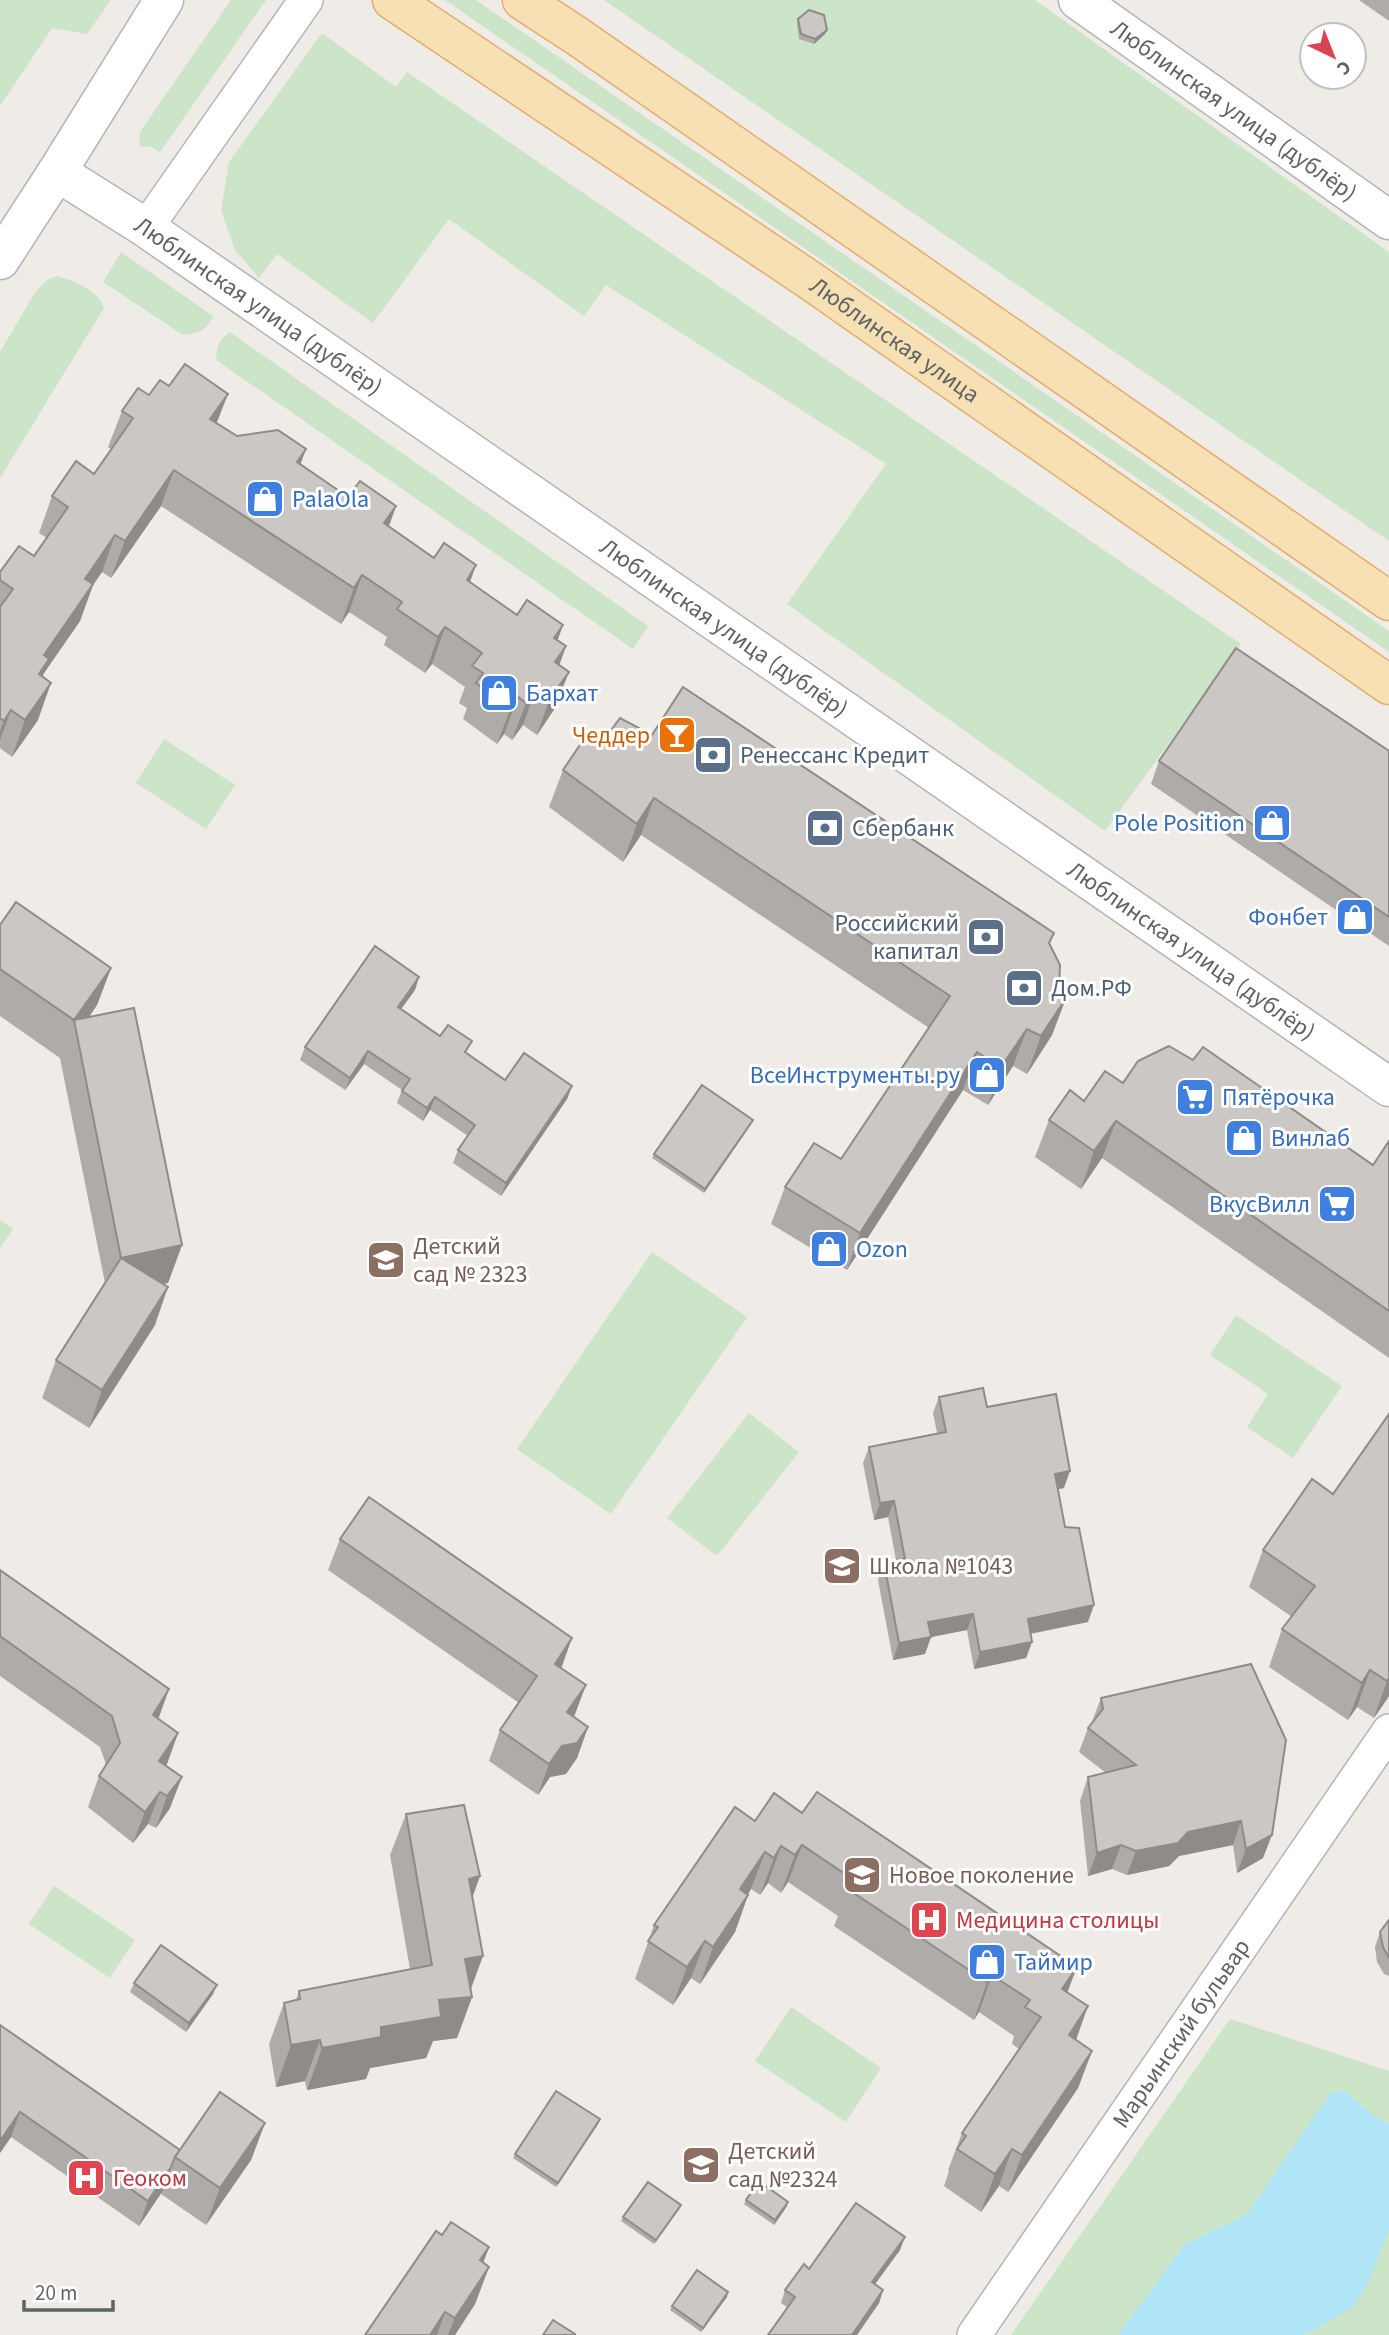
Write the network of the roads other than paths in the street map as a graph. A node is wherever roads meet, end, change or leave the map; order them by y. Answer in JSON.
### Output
{"nodes":[{"id":1,"x":164,"y":0,"type":"edge"},
{"id":2,"x":306,"y":0,"type":"edge"},
{"id":3,"x":522,"y":0,"type":"edge"},
{"id":4,"x":1078,"y":0,"type":"edge"},
{"id":5,"x":393,"y":1,"type":"edge"},
{"id":6,"x":57,"y":172,"type":"junction"},
{"id":7,"x":1389,"y":219,"type":"edge"},
{"id":8,"x":146,"y":229,"type":"junction"},
{"id":9,"x":0,"y":260,"type":"edge"},
{"id":10,"x":1389,"y":601,"type":"edge"},
{"id":11,"x":1389,"y":685,"type":"edge"},
{"id":12,"x":1389,"y":1087,"type":"edge"},
{"id":13,"x":1389,"y":1731,"type":"edge"},
{"id":14,"x":974,"y":2335,"type":"edge"}],
"edges":[{"from":1,"to":6,"type":"street"},
{"from":2,"to":8,"type":"street"},
{"from":3,"to":10,"type":"main road"},
{"from":4,"to":7,"type":"street","name":"Люблинская улица (дублёр)"},
{"from":5,"to":11,"type":"main road","name":"Люблинская улица"},
{"from":6,"to":8,"type":"street","name":"Люблинская улица (дублёр)"},
{"from":6,"to":9,"type":"street"},
{"from":8,"to":12,"type":"street","name":"Люблинская улица (дублёр)"},
{"from":13,"to":14,"type":"street","name":"Марьинский бульвар"}]}
